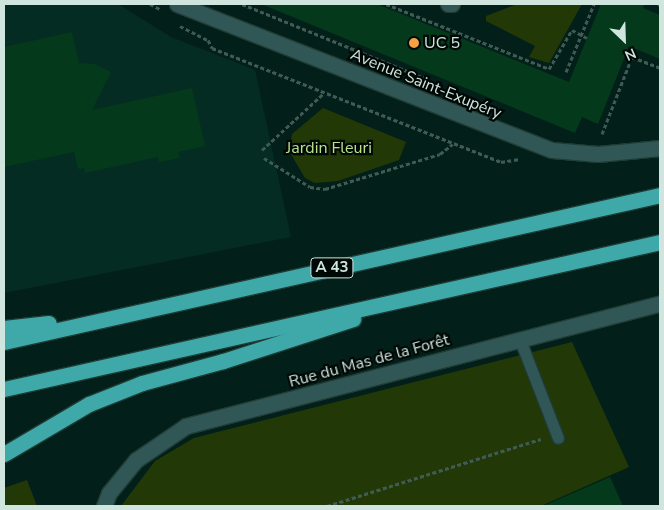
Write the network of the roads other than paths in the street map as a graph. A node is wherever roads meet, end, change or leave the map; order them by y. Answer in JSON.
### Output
{"nodes":[{"id":1,"x":448,"y":4,"type":"edge"},
{"id":2,"x":452,"y":4,"type":"edge"},
{"id":3,"x":183,"y":5,"type":"edge"},
{"id":4,"x":660,"y":148,"type":"edge"},
{"id":5,"x":660,"y":195,"type":"edge"},
{"id":6,"x":660,"y":242,"type":"edge"},
{"id":7,"x":443,"y":290,"type":"junction"},
{"id":8,"x":660,"y":303,"type":"edge"},
{"id":9,"x":125,"y":314,"type":"junction"},
{"id":10,"x":4,"y":328,"type":"edge"},
{"id":11,"x":520,"y":340,"type":"junction"},
{"id":12,"x":4,"y":342,"type":"edge"},
{"id":13,"x":4,"y":389,"type":"edge"},
{"id":14,"x":558,"y":436,"type":"road end"},
{"id":15,"x":4,"y":454,"type":"edge"},
{"id":16,"x":107,"y":500,"type":"edge"}],
"edges":[{"from":1,"to":2,"type":"street"},
{"from":3,"to":4,"type":"street","name":"Avenue Saint-Exupéry"},
{"from":5,"to":9,"type":"highway","number":"A 43"},
{"from":6,"to":7,"type":"highway"},
{"from":7,"to":13,"type":"highway"},
{"from":7,"to":15,"type":"highway"},
{"from":8,"to":11,"type":"street","name":"Rue du Mas de la Forêt"},
{"from":9,"to":10,"type":"highway"},
{"from":9,"to":12,"type":"highway","number":"A 43"},
{"from":11,"to":14,"type":"lane"},
{"from":11,"to":16,"type":"street","name":"Rue du Mas de la Forêt"}]}
